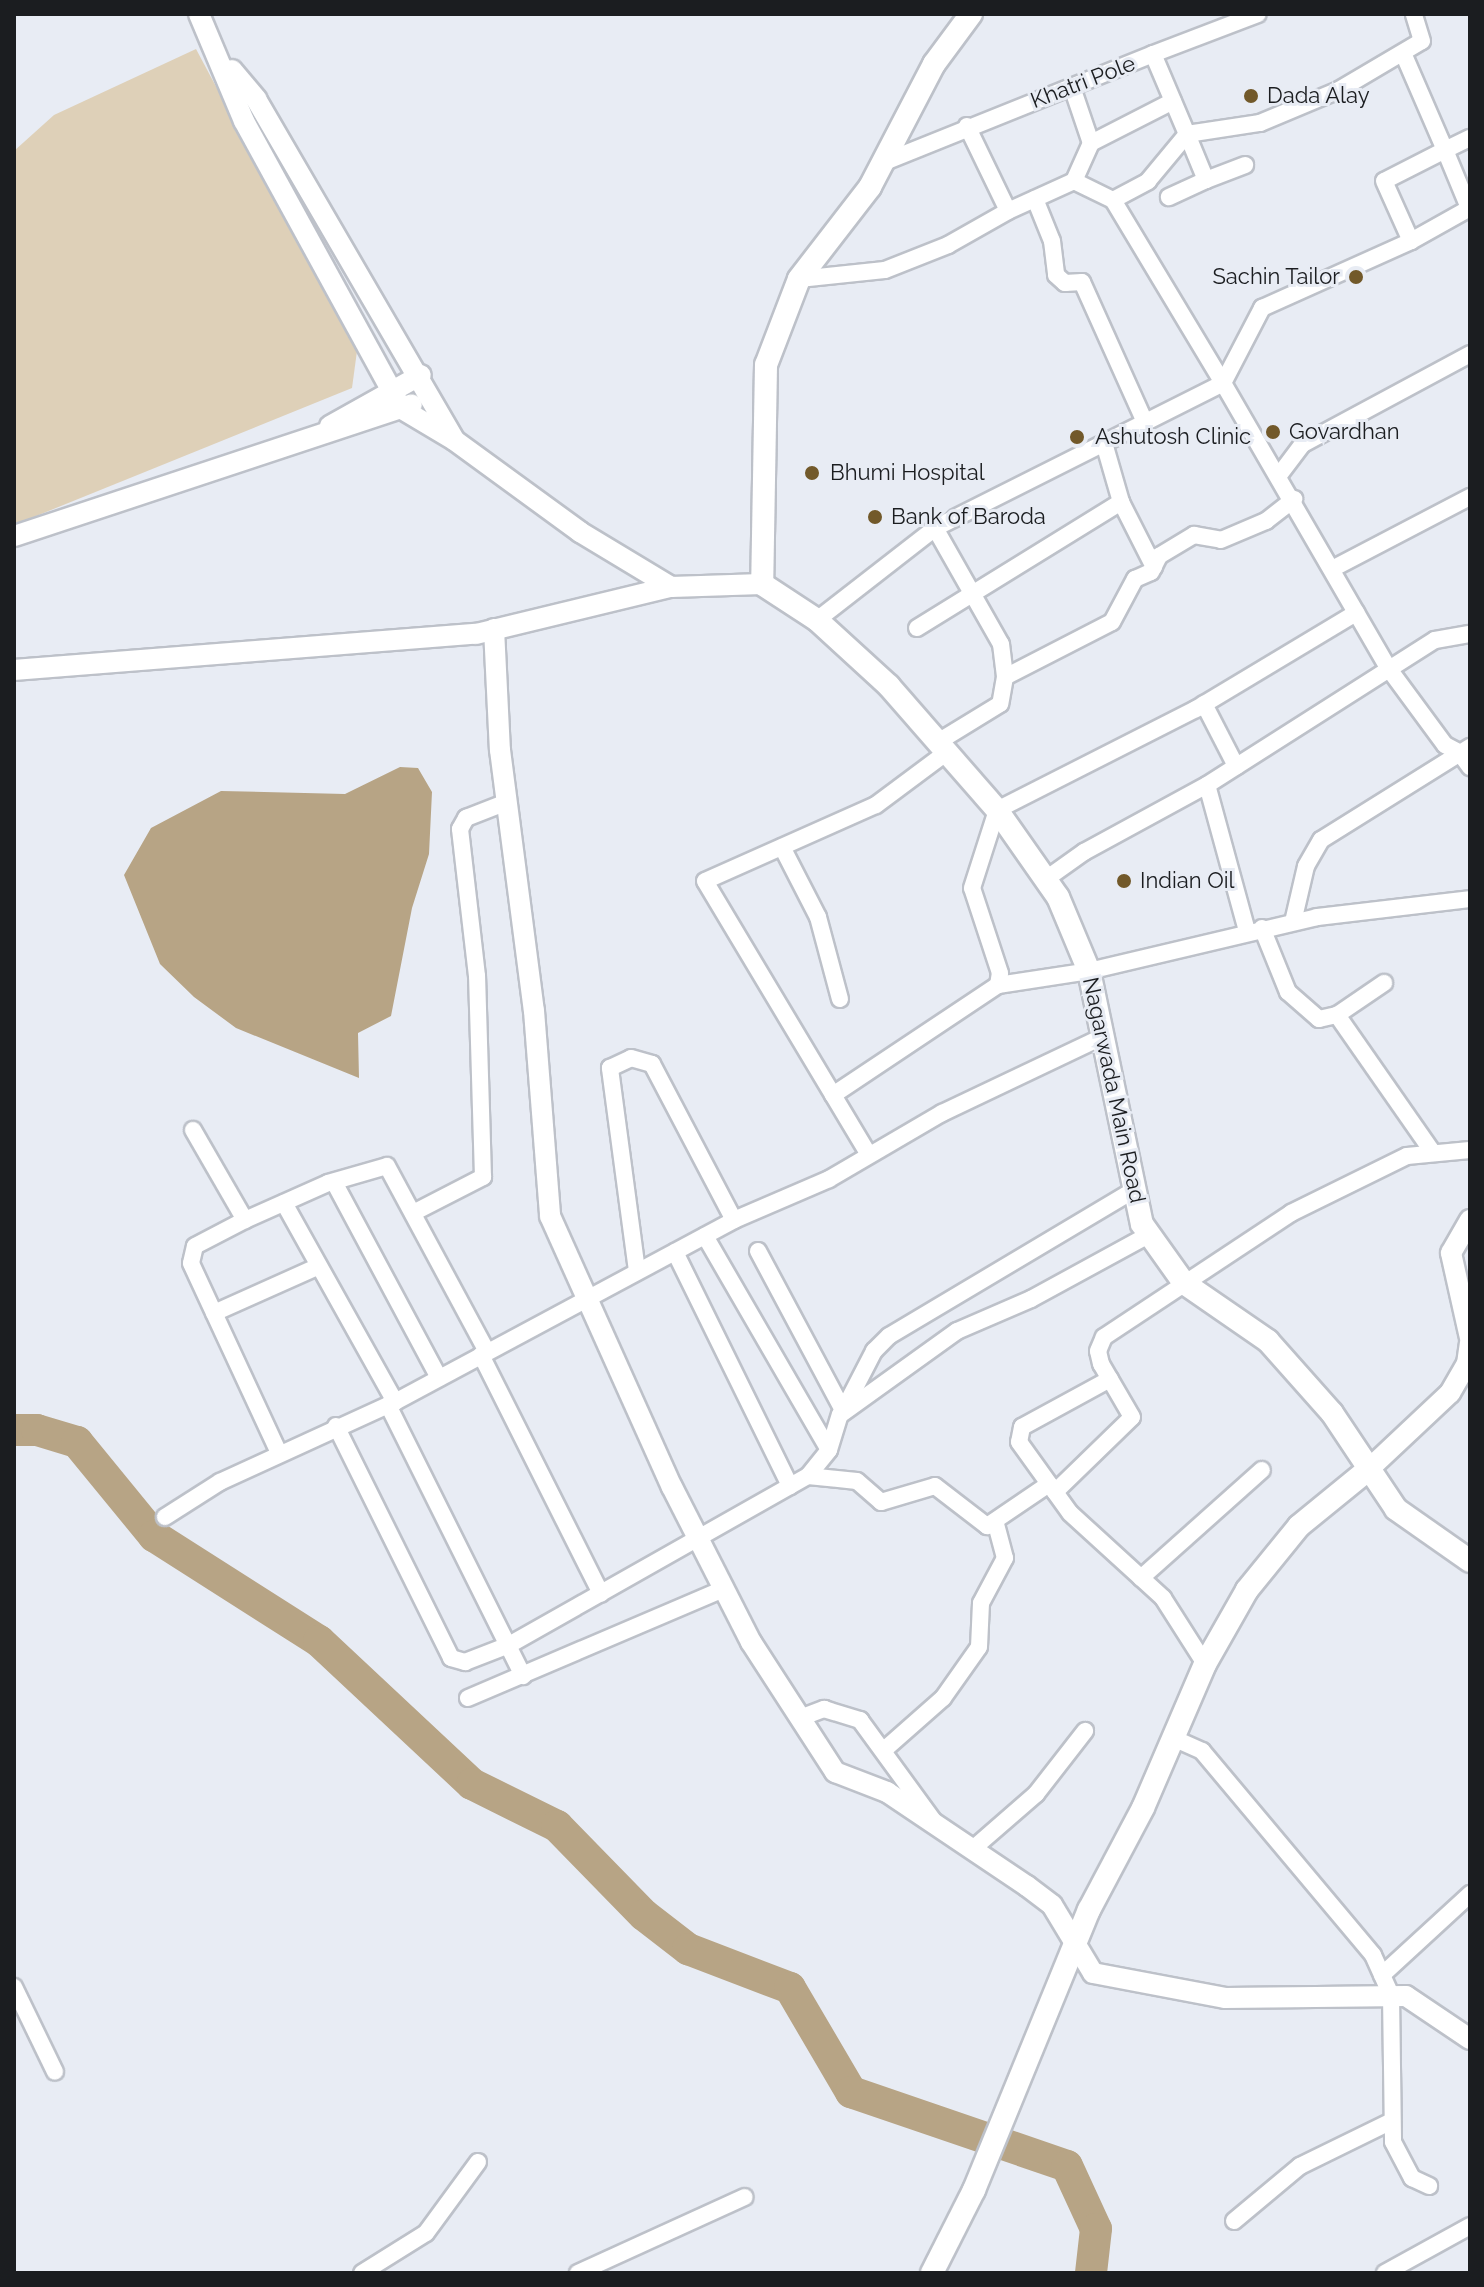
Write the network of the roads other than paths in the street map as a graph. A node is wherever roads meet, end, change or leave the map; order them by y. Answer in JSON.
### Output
{"nodes":[{"id":1,"x":199,"y":14,"type":"edge"},
{"id":2,"x":971,"y":14,"type":"edge"},
{"id":3,"x":1258,"y":14,"type":"edge"},
{"id":4,"x":1414,"y":14,"type":"edge"},
{"id":5,"x":1403,"y":53,"type":"junction"},
{"id":6,"x":1153,"y":54,"type":"junction"},
{"id":7,"x":219,"y":55,"type":"junction"},
{"id":8,"x":1072,"y":87,"type":"junction"},
{"id":9,"x":1173,"y":101,"type":"junction"},
{"id":10,"x":967,"y":126,"type":"junction"},
{"id":11,"x":1187,"y":134,"type":"junction"},
{"id":12,"x":1470,"y":138,"type":"edge"},
{"id":13,"x":1091,"y":143,"type":"junction"},
{"id":14,"x":1445,"y":150,"type":"junction"},
{"id":15,"x":882,"y":163,"type":"junction"},
{"id":16,"x":1245,"y":165,"type":"dead end"},
{"id":17,"x":1206,"y":180,"type":"junction"},
{"id":18,"x":1074,"y":181,"type":"junction"},
{"id":19,"x":1169,"y":197,"type":"dead end"},
{"id":20,"x":1035,"y":199,"type":"junction"},
{"id":21,"x":1113,"y":200,"type":"junction"},
{"id":22,"x":1470,"y":208,"type":"edge"},
{"id":23,"x":1008,"y":211,"type":"junction"},
{"id":24,"x":1411,"y":241,"type":"junction"},
{"id":25,"x":799,"y":279,"type":"junction"},
{"id":26,"x":1470,"y":354,"type":"edge"},
{"id":27,"x":421,"y":375,"type":"junction"},
{"id":28,"x":1223,"y":383,"type":"junction"},
{"id":29,"x":392,"y":388,"type":"junction"},
{"id":30,"x":430,"y":395,"type":"junction"},
{"id":31,"x":402,"y":409,"type":"junction"},
{"id":32,"x":1145,"y":422,"type":"junction"},
{"id":33,"x":323,"y":430,"type":"junction"},
{"id":34,"x":454,"y":440,"type":"junction"},
{"id":35,"x":1104,"y":443,"type":"junction"},
{"id":36,"x":1280,"y":474,"type":"junction"},
{"id":37,"x":1470,"y":497,"type":"edge"},
{"id":38,"x":1294,"y":499,"type":"junction"},
{"id":39,"x":1121,"y":502,"type":"junction"},
{"id":40,"x":935,"y":528,"type":"junction"},
{"id":41,"x":14,"y":536,"type":"edge"},
{"id":42,"x":1154,"y":567,"type":"junction"},
{"id":43,"x":1332,"y":569,"type":"junction"},
{"id":44,"x":762,"y":584,"type":"junction"},
{"id":45,"x":671,"y":587,"type":"junction"},
{"id":46,"x":971,"y":594,"type":"junction"},
{"id":47,"x":1356,"y":613,"type":"junction"},
{"id":48,"x":817,"y":620,"type":"junction"},
{"id":49,"x":917,"y":628,"type":"dead end"},
{"id":50,"x":494,"y":629,"type":"junction"},
{"id":51,"x":1470,"y":634,"type":"edge"},
{"id":52,"x":1389,"y":669,"type":"junction"},
{"id":53,"x":14,"y":670,"type":"edge"},
{"id":54,"x":1005,"y":677,"type":"junction"},
{"id":55,"x":1204,"y":704,"type":"junction"},
{"id":56,"x":943,"y":747,"type":"junction"},
{"id":57,"x":1465,"y":749,"type":"edge"},
{"id":58,"x":1236,"y":766,"type":"junction"},
{"id":59,"x":1470,"y":767,"type":"edge"},
{"id":60,"x":1207,"y":785,"type":"junction"},
{"id":61,"x":507,"y":802,"type":"junction"},
{"id":62,"x":997,"y":810,"type":"junction"},
{"id":63,"x":782,"y":847,"type":"junction"},
{"id":64,"x":1046,"y":879,"type":"junction"},
{"id":65,"x":1470,"y":899,"type":"edge"},
{"id":66,"x":1293,"y":922,"type":"junction"},
{"id":67,"x":1254,"y":930,"type":"junction"},
{"id":68,"x":1089,"y":971,"type":"junction"},
{"id":69,"x":1384,"y":983,"type":"dead end"},
{"id":70,"x":998,"y":985,"type":"junction"},
{"id":71,"x":840,"y":999,"type":"dead end"},
{"id":72,"x":1337,"y":1015,"type":"junction"},
{"id":73,"x":1102,"y":1037,"type":"junction"},
{"id":74,"x":833,"y":1095,"type":"junction"},
{"id":75,"x":193,"y":1130,"type":"dead end"},
{"id":76,"x":1432,"y":1151,"type":"junction"},
{"id":77,"x":869,"y":1155,"type":"junction"},
{"id":78,"x":1468,"y":1155,"type":"edge"},
{"id":79,"x":334,"y":1182,"type":"junction"},
{"id":80,"x":1134,"y":1190,"type":"junction"},
{"id":81,"x":284,"y":1203,"type":"junction"},
{"id":82,"x":413,"y":1213,"type":"junction"},
{"id":83,"x":245,"y":1220,"type":"junction"},
{"id":84,"x":734,"y":1220,"type":"junction"},
{"id":85,"x":1470,"y":1220,"type":"edge"},
{"id":86,"x":1150,"y":1234,"type":"junction"},
{"id":87,"x":705,"y":1236,"type":"junction"},
{"id":88,"x":758,"y":1251,"type":"dead end"},
{"id":89,"x":675,"y":1252,"type":"junction"},
{"id":90,"x":317,"y":1267,"type":"junction"},
{"id":91,"x":637,"y":1271,"type":"junction"},
{"id":92,"x":1184,"y":1283,"type":"junction"},
{"id":93,"x":588,"y":1296,"type":"junction"},
{"id":94,"x":214,"y":1313,"type":"junction"},
{"id":95,"x":1470,"y":1340,"type":"edge"},
{"id":96,"x":484,"y":1353,"type":"junction"},
{"id":97,"x":1465,"y":1374,"type":"edge"},
{"id":98,"x":439,"y":1378,"type":"junction"},
{"id":99,"x":1110,"y":1379,"type":"junction"},
{"id":100,"x":391,"y":1403,"type":"junction"},
{"id":101,"x":841,"y":1413,"type":"junction"},
{"id":102,"x":336,"y":1426,"type":"junction"},
{"id":103,"x":829,"y":1450,"type":"junction"},
{"id":104,"x":279,"y":1453,"type":"junction"},
{"id":105,"x":1369,"y":1469,"type":"junction"},
{"id":106,"x":1262,"y":1470,"type":"dead end"},
{"id":107,"x":808,"y":1476,"type":"junction"},
{"id":108,"x":790,"y":1486,"type":"junction"},
{"id":109,"x":1052,"y":1488,"type":"junction"},
{"id":110,"x":165,"y":1517,"type":"dead end"},
{"id":111,"x":996,"y":1524,"type":"junction"},
{"id":112,"x":698,"y":1538,"type":"junction"},
{"id":113,"x":1470,"y":1561,"type":"edge"},
{"id":114,"x":1141,"y":1578,"type":"junction"},
{"id":115,"x":724,"y":1589,"type":"junction"},
{"id":116,"x":601,"y":1594,"type":"junction"},
{"id":117,"x":509,"y":1645,"type":"junction"},
{"id":118,"x":1205,"y":1664,"type":"junction"},
{"id":119,"x":523,"y":1676,"type":"junction"},
{"id":120,"x":468,"y":1698,"type":"dead end"},
{"id":121,"x":800,"y":1718,"type":"junction"},
{"id":122,"x":1085,"y":1731,"type":"dead end"},
{"id":123,"x":1173,"y":1738,"type":"junction"},
{"id":124,"x":884,"y":1750,"type":"junction"},
{"id":125,"x":933,"y":1820,"type":"junction"},
{"id":126,"x":975,"y":1847,"type":"junction"},
{"id":127,"x":1470,"y":1894,"type":"edge"},
{"id":128,"x":1075,"y":1942,"type":"junction"},
{"id":129,"x":1382,"y":1975,"type":"junction"},
{"id":130,"x":14,"y":1987,"type":"edge"},
{"id":131,"x":1391,"y":1995,"type":"junction"},
{"id":132,"x":1470,"y":2039,"type":"edge"},
{"id":133,"x":55,"y":2072,"type":"dead end"},
{"id":134,"x":1392,"y":2121,"type":"junction"},
{"id":135,"x":478,"y":2162,"type":"dead end"},
{"id":136,"x":1429,"y":2186,"type":"dead end"},
{"id":137,"x":745,"y":2197,"type":"dead end"},
{"id":138,"x":1234,"y":2221,"type":"dead end"},
{"id":139,"x":1470,"y":2226,"type":"edge"},
{"id":140,"x":362,"y":2273,"type":"edge"},
{"id":141,"x":578,"y":2273,"type":"edge"},
{"id":142,"x":932,"y":2273,"type":"edge"},
{"id":143,"x":1385,"y":2273,"type":"edge"}],
"edges":[{"from":1,"to":7,"type":"street"},
{"from":2,"to":15,"type":"main road"},
{"from":3,"to":6,"type":"street","name":"Khatri Pole"},
{"from":4,"to":5,"type":"street"},
{"from":5,"to":11,"type":"street"},
{"from":5,"to":14,"type":"street"},
{"from":6,"to":8,"type":"street","name":"Khatri Pole"},
{"from":6,"to":9,"type":"street","name":"Khatri Pole"},
{"from":7,"to":27,"type":"street"},
{"from":7,"to":29,"type":"street"},
{"from":8,"to":10,"type":"street","name":"Khatri Pole"},
{"from":8,"to":13,"type":"street"},
{"from":9,"to":11,"type":"street","name":"Khatri Pole"},
{"from":9,"to":13,"type":"street"},
{"from":10,"to":15,"type":"street","name":"Khatri Pole"},
{"from":10,"to":23,"type":"street"},
{"from":11,"to":17,"type":"street","name":"Khatri Pole"},
{"from":11,"to":21,"type":"street"},
{"from":12,"to":14,"type":"street"},
{"from":13,"to":18,"type":"street"},
{"from":14,"to":22,"type":"street"},
{"from":14,"to":24,"type":"street"},
{"from":15,"to":25,"type":"main road"},
{"from":16,"to":17,"type":"street"},
{"from":17,"to":19,"type":"street"},
{"from":18,"to":20,"type":"street"},
{"from":18,"to":21,"type":"street"},
{"from":20,"to":23,"type":"street"},
{"from":20,"to":32,"type":"street"},
{"from":21,"to":28,"type":"street"},
{"from":22,"to":24,"type":"street"},
{"from":23,"to":25,"type":"street"},
{"from":24,"to":28,"type":"street"},
{"from":25,"to":44,"type":"main road"},
{"from":26,"to":36,"type":"street"},
{"from":27,"to":29,"type":"street"},
{"from":27,"to":30,"type":"street"},
{"from":28,"to":32,"type":"street"},
{"from":28,"to":36,"type":"street"},
{"from":29,"to":31,"type":"street"},
{"from":29,"to":33,"type":"street"},
{"from":30,"to":31,"type":"street"},
{"from":30,"to":34,"type":"street"},
{"from":31,"to":33,"type":"street"},
{"from":31,"to":34,"type":"street"},
{"from":32,"to":35,"type":"street"},
{"from":33,"to":41,"type":"street"},
{"from":34,"to":45,"type":"street"},
{"from":35,"to":39,"type":"street"},
{"from":35,"to":40,"type":"street"},
{"from":36,"to":38,"type":"street"},
{"from":37,"to":43,"type":"street"},
{"from":38,"to":42,"type":"street"},
{"from":38,"to":43,"type":"street"},
{"from":39,"to":42,"type":"street"},
{"from":39,"to":46,"type":"street"},
{"from":40,"to":46,"type":"street"},
{"from":40,"to":48,"type":"street"},
{"from":42,"to":54,"type":"street"},
{"from":43,"to":47,"type":"street"},
{"from":44,"to":45,"type":"street"},
{"from":44,"to":48,"type":"main road","name":"Nagarwada Main Road"},
{"from":45,"to":50,"type":"street"},
{"from":46,"to":49,"type":"street"},
{"from":46,"to":54,"type":"street"},
{"from":47,"to":52,"type":"street"},
{"from":47,"to":55,"type":"street"},
{"from":48,"to":56,"type":"main road","name":"Nagarwada Main Road"},
{"from":50,"to":53,"type":"street"},
{"from":50,"to":61,"type":"street"},
{"from":51,"to":52,"type":"street"},
{"from":52,"to":57,"type":"street"},
{"from":52,"to":58,"type":"street"},
{"from":54,"to":56,"type":"street"},
{"from":55,"to":58,"type":"street"},
{"from":55,"to":62,"type":"street"},
{"from":56,"to":62,"type":"main road","name":"Nagarwada Main Road"},
{"from":56,"to":63,"type":"street"},
{"from":57,"to":59,"type":"street"},
{"from":57,"to":66,"type":"street"},
{"from":58,"to":60,"type":"street"},
{"from":60,"to":64,"type":"street"},
{"from":60,"to":67,"type":"street"},
{"from":61,"to":82,"type":"street"},
{"from":61,"to":93,"type":"street"},
{"from":62,"to":64,"type":"main road","name":"Nagarwada Main Road"},
{"from":62,"to":70,"type":"street"},
{"from":63,"to":71,"type":"street"},
{"from":63,"to":74,"type":"street"},
{"from":64,"to":68,"type":"main road","name":"Nagarwada Main Road"},
{"from":65,"to":66,"type":"street"},
{"from":66,"to":67,"type":"street"},
{"from":67,"to":68,"type":"street"},
{"from":67,"to":72,"type":"street"},
{"from":68,"to":70,"type":"street"},
{"from":68,"to":73,"type":"main road","name":"Nagarwada Main Road"},
{"from":69,"to":72,"type":"street"},
{"from":70,"to":74,"type":"street"},
{"from":72,"to":76,"type":"street"},
{"from":73,"to":77,"type":"street"},
{"from":73,"to":80,"type":"main road","name":"Nagarwada Main Road"},
{"from":74,"to":77,"type":"street"},
{"from":75,"to":83,"type":"street"},
{"from":76,"to":78,"type":"street"},
{"from":76,"to":92,"type":"street"},
{"from":77,"to":84,"type":"street"},
{"from":79,"to":81,"type":"street"},
{"from":79,"to":82,"type":"street"},
{"from":79,"to":98,"type":"street"},
{"from":80,"to":86,"type":"main road","name":"Nagarwada Main Road"},
{"from":80,"to":101,"type":"street"},
{"from":81,"to":83,"type":"street"},
{"from":81,"to":90,"type":"street"},
{"from":82,"to":96,"type":"street"},
{"from":83,"to":94,"type":"street"},
{"from":84,"to":87,"type":"street"},
{"from":84,"to":91,"type":"street"},
{"from":85,"to":95,"type":"street"},
{"from":86,"to":92,"type":"main road","name":"Nagarwada Main Road"},
{"from":86,"to":101,"type":"street"},
{"from":87,"to":89,"type":"street"},
{"from":87,"to":103,"type":"street"},
{"from":88,"to":101,"type":"street"},
{"from":89,"to":91,"type":"street"},
{"from":89,"to":108,"type":"street"},
{"from":90,"to":94,"type":"street"},
{"from":90,"to":100,"type":"street"},
{"from":91,"to":93,"type":"street"},
{"from":92,"to":99,"type":"street"},
{"from":92,"to":105,"type":"main road","name":"Nagarwada Main Road"},
{"from":93,"to":96,"type":"street"},
{"from":93,"to":112,"type":"street"},
{"from":94,"to":104,"type":"street"},
{"from":95,"to":97,"type":"street"},
{"from":96,"to":98,"type":"street"},
{"from":96,"to":116,"type":"street"},
{"from":97,"to":105,"type":"street"},
{"from":98,"to":100,"type":"street"},
{"from":99,"to":109,"type":"street"},
{"from":99,"to":109,"type":"street"},
{"from":100,"to":102,"type":"street"},
{"from":100,"to":117,"type":"street"},
{"from":101,"to":103,"type":"street"},
{"from":102,"to":104,"type":"street"},
{"from":102,"to":117,"type":"street"},
{"from":103,"to":107,"type":"street"},
{"from":104,"to":110,"type":"street"},
{"from":105,"to":113,"type":"main road","name":"Nagarwada Main Road"},
{"from":105,"to":118,"type":"main road"},
{"from":106,"to":114,"type":"street"},
{"from":107,"to":108,"type":"street"},
{"from":107,"to":111,"type":"street"},
{"from":108,"to":112,"type":"street"},
{"from":109,"to":111,"type":"street"},
{"from":109,"to":114,"type":"street"},
{"from":111,"to":124,"type":"street"},
{"from":112,"to":115,"type":"street"},
{"from":112,"to":116,"type":"street"},
{"from":114,"to":118,"type":"street"},
{"from":115,"to":119,"type":"street"},
{"from":115,"to":121,"type":"street"},
{"from":116,"to":117,"type":"street"},
{"from":117,"to":119,"type":"street"},
{"from":118,"to":123,"type":"main road"},
{"from":119,"to":120,"type":"street"},
{"from":121,"to":124,"type":"street"},
{"from":121,"to":125,"type":"street"},
{"from":122,"to":126,"type":"street"},
{"from":123,"to":128,"type":"main road"},
{"from":123,"to":129,"type":"street"},
{"from":124,"to":125,"type":"street"},
{"from":125,"to":126,"type":"street"},
{"from":126,"to":128,"type":"street"},
{"from":127,"to":129,"type":"street"},
{"from":128,"to":131,"type":"street"},
{"from":128,"to":142,"type":"main road"},
{"from":129,"to":131,"type":"street"},
{"from":130,"to":133,"type":"street"},
{"from":131,"to":132,"type":"street"},
{"from":131,"to":134,"type":"street"},
{"from":134,"to":136,"type":"street"},
{"from":134,"to":138,"type":"street"},
{"from":135,"to":140,"type":"street"},
{"from":137,"to":141,"type":"street"},
{"from":139,"to":143,"type":"street"}]}
